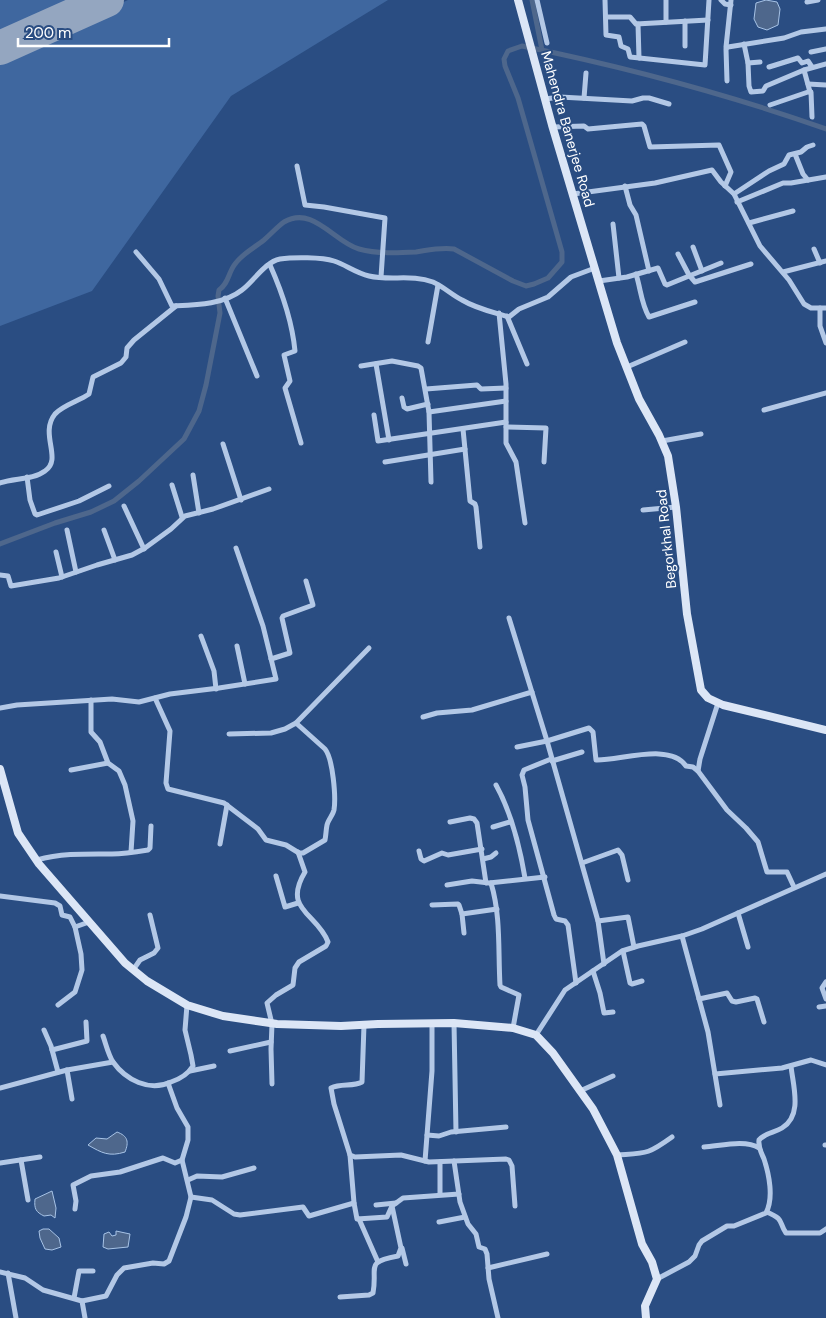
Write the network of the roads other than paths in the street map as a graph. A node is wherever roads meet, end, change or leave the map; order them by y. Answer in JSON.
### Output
{"nodes":[{"id":1,"x":518,"y":0,"type":"edge"},
{"id":2,"x":538,"y":0,"type":"edge"},
{"id":3,"x":606,"y":0,"type":"edge"},
{"id":4,"x":666,"y":0,"type":"edge"},
{"id":5,"x":709,"y":0,"type":"edge"},
{"id":6,"x":721,"y":0,"type":"edge"},
{"id":7,"x":818,"y":0,"type":"edge"},
{"id":8,"x":731,"y":2,"type":"edge"},
{"id":9,"x":806,"y":2,"type":"dead end"},
{"id":10,"x":606,"y":17,"type":"junction"},
{"id":11,"x":708,"y":20,"type":"junction"},
{"id":12,"x":685,"y":21,"type":"junction"},
{"id":13,"x":666,"y":22,"type":"junction"},
{"id":14,"x":638,"y":24,"type":"junction"},
{"id":15,"x":826,"y":28,"type":"edge"},
{"id":16,"x":547,"y":43,"type":"dead end"},
{"id":17,"x":744,"y":44,"type":"junction"},
{"id":18,"x":685,"y":46,"type":"dead end"},
{"id":19,"x":726,"y":48,"type":"junction"},
{"id":20,"x":826,"y":49,"type":"edge"},
{"id":21,"x":811,"y":52,"type":"dead end"},
{"id":22,"x":639,"y":58,"type":"junction"},
{"id":23,"x":760,"y":62,"type":"dead end"},
{"id":24,"x":748,"y":63,"type":"junction"},
{"id":25,"x":826,"y":64,"type":"edge"},
{"id":26,"x":769,"y":67,"type":"dead end"},
{"id":27,"x":812,"y":67,"type":"junction"},
{"id":28,"x":804,"y":70,"type":"junction"},
{"id":29,"x":586,"y":73,"type":"dead end"},
{"id":30,"x":727,"y":81,"type":"dead end"},
{"id":31,"x":808,"y":84,"type":"junction"},
{"id":32,"x":826,"y":85,"type":"edge"},
{"id":33,"x":810,"y":92,"type":"junction"},
{"id":34,"x":584,"y":98,"type":"junction"},
{"id":35,"x":545,"y":99,"type":"junction"},
{"id":36,"x":670,"y":104,"type":"dead end"},
{"id":37,"x":770,"y":105,"type":"dead end"},
{"id":38,"x":812,"y":117,"type":"dead end"},
{"id":39,"x":553,"y":127,"type":"junction"},
{"id":40,"x":813,"y":146,"type":"dead end"},
{"id":41,"x":795,"y":154,"type":"junction"},
{"id":42,"x":297,"y":166,"type":"dead end"},
{"id":43,"x":826,"y":177,"type":"edge"},
{"id":44,"x":808,"y":180,"type":"junction"},
{"id":45,"x":625,"y":186,"type":"junction"},
{"id":46,"x":725,"y":186,"type":"junction"},
{"id":47,"x":573,"y":194,"type":"junction"},
{"id":48,"x":734,"y":194,"type":"junction"},
{"id":49,"x":737,"y":202,"type":"junction"},
{"id":50,"x":794,"y":211,"type":"dead end"},
{"id":51,"x":749,"y":223,"type":"junction"},
{"id":52,"x":613,"y":224,"type":"dead end"},
{"id":53,"x":693,"y":247,"type":"dead end"},
{"id":54,"x":814,"y":249,"type":"dead end"},
{"id":55,"x":136,"y":252,"type":"dead end"},
{"id":56,"x":678,"y":254,"type":"dead end"},
{"id":57,"x":826,"y":260,"type":"edge"},
{"id":58,"x":721,"y":263,"type":"dead end"},
{"id":59,"x":820,"y":263,"type":"junction"},
{"id":60,"x":270,"y":264,"type":"junction"},
{"id":61,"x":751,"y":264,"type":"dead end"},
{"id":62,"x":595,"y":267,"type":"junction"},
{"id":63,"x":649,"y":271,"type":"junction"},
{"id":64,"x":702,"y":271,"type":"junction"},
{"id":65,"x":783,"y":272,"type":"junction"},
{"id":66,"x":636,"y":274,"type":"junction"},
{"id":67,"x":689,"y":275,"type":"junction"},
{"id":68,"x":381,"y":277,"type":"junction"},
{"id":69,"x":619,"y":278,"type":"junction"},
{"id":70,"x":599,"y":281,"type":"junction"},
{"id":71,"x":438,"y":285,"type":"junction"},
{"id":72,"x":220,"y":300,"type":"junction"},
{"id":73,"x":694,"y":302,"type":"dead end"},
{"id":74,"x":176,"y":306,"type":"junction"},
{"id":75,"x":823,"y":308,"type":"edge"},
{"id":76,"x":499,"y":313,"type":"junction"},
{"id":77,"x":507,"y":316,"type":"junction"},
{"id":78,"x":428,"y":342,"type":"dead end"},
{"id":79,"x":684,"y":342,"type":"dead end"},
{"id":80,"x":826,"y":343,"type":"edge"},
{"id":81,"x":376,"y":364,"type":"junction"},
{"id":82,"x":527,"y":364,"type":"dead end"},
{"id":83,"x":361,"y":366,"type":"dead end"},
{"id":84,"x":627,"y":367,"type":"junction"},
{"id":85,"x":257,"y":376,"type":"dead end"},
{"id":86,"x":506,"y":388,"type":"junction"},
{"id":87,"x":426,"y":389,"type":"junction"},
{"id":88,"x":826,"y":394,"type":"edge"},
{"id":89,"x":402,"y":398,"type":"dead end"},
{"id":90,"x":506,"y":401,"type":"junction"},
{"id":91,"x":428,"y":404,"type":"junction"},
{"id":92,"x":764,"y":410,"type":"dead end"},
{"id":93,"x":429,"y":412,"type":"junction"},
{"id":94,"x":374,"y":415,"type":"dead end"},
{"id":95,"x":506,"y":425,"type":"junction"},
{"id":96,"x":463,"y":429,"type":"junction"},
{"id":97,"x":430,"y":434,"type":"junction"},
{"id":98,"x":701,"y":434,"type":"dead end"},
{"id":99,"x":389,"y":440,"type":"junction"},
{"id":100,"x":662,"y":441,"type":"junction"},
{"id":101,"x":301,"y":443,"type":"dead end"},
{"id":102,"x":223,"y":444,"type":"dead end"},
{"id":103,"x":465,"y":449,"type":"junction"},
{"id":104,"x":430,"y":455,"type":"junction"},
{"id":105,"x":385,"y":462,"type":"dead end"},
{"id":106,"x":544,"y":462,"type":"dead end"},
{"id":107,"x":193,"y":475,"type":"dead end"},
{"id":108,"x":27,"y":477,"type":"junction"},
{"id":109,"x":431,"y":482,"type":"dead end"},
{"id":110,"x":0,"y":483,"type":"edge"},
{"id":111,"x":172,"y":485,"type":"dead end"},
{"id":112,"x":109,"y":486,"type":"dead end"},
{"id":113,"x":269,"y":488,"type":"dead end"},
{"id":114,"x":241,"y":500,"type":"junction"},
{"id":115,"x":124,"y":506,"type":"dead end"},
{"id":116,"x":676,"y":507,"type":"junction"},
{"id":117,"x":643,"y":510,"type":"dead end"},
{"id":118,"x":199,"y":512,"type":"junction"},
{"id":119,"x":182,"y":517,"type":"junction"},
{"id":120,"x":525,"y":523,"type":"dead end"},
{"id":121,"x":68,"y":530,"type":"dead end"},
{"id":122,"x":104,"y":530,"type":"dead end"},
{"id":123,"x":480,"y":547,"type":"dead end"},
{"id":124,"x":236,"y":548,"type":"dead end"},
{"id":125,"x":144,"y":549,"type":"junction"},
{"id":126,"x":56,"y":552,"type":"dead end"},
{"id":127,"x":115,"y":560,"type":"junction"},
{"id":128,"x":76,"y":572,"type":"junction"},
{"id":129,"x":0,"y":575,"type":"edge"},
{"id":130,"x":62,"y":577,"type":"junction"},
{"id":131,"x":306,"y":581,"type":"dead end"},
{"id":132,"x":509,"y":618,"type":"dead end"},
{"id":133,"x":201,"y":636,"type":"dead end"},
{"id":134,"x":237,"y":646,"type":"dead end"},
{"id":135,"x":369,"y":648,"type":"dead end"},
{"id":136,"x":271,"y":659,"type":"junction"},
{"id":137,"x":245,"y":684,"type":"junction"},
{"id":138,"x":216,"y":689,"type":"junction"},
{"id":139,"x":532,"y":692,"type":"junction"},
{"id":140,"x":155,"y":698,"type":"junction"},
{"id":141,"x":90,"y":700,"type":"junction"},
{"id":142,"x":718,"y":703,"type":"junction"},
{"id":143,"x":0,"y":708,"type":"edge"},
{"id":144,"x":423,"y":717,"type":"dead end"},
{"id":145,"x":296,"y":723,"type":"junction"},
{"id":146,"x":826,"y":730,"type":"edge"},
{"id":147,"x":229,"y":734,"type":"dead end"},
{"id":148,"x":547,"y":741,"type":"junction"},
{"id":149,"x":517,"y":746,"type":"dead end"},
{"id":150,"x":582,"y":752,"type":"dead end"},
{"id":151,"x":551,"y":760,"type":"junction"},
{"id":152,"x":108,"y":763,"type":"junction"},
{"id":153,"x":0,"y":769,"type":"edge"},
{"id":154,"x":71,"y":770,"type":"dead end"},
{"id":155,"x":698,"y":771,"type":"junction"},
{"id":156,"x":2,"y":783,"type":"edge"},
{"id":157,"x":496,"y":785,"type":"dead end"},
{"id":158,"x":227,"y":805,"type":"junction"},
{"id":159,"x":450,"y":822,"type":"dead end"},
{"id":160,"x":510,"y":822,"type":"junction"},
{"id":161,"x":151,"y":826,"type":"dead end"},
{"id":162,"x":493,"y":827,"type":"dead end"},
{"id":163,"x":220,"y":844,"type":"dead end"},
{"id":164,"x":482,"y":849,"type":"junction"},
{"id":165,"x":419,"y":851,"type":"dead end"},
{"id":166,"x":131,"y":852,"type":"junction"},
{"id":167,"x":298,"y":852,"type":"junction"},
{"id":168,"x":496,"y":853,"type":"dead end"},
{"id":169,"x":483,"y":859,"type":"junction"},
{"id":170,"x":37,"y":860,"type":"junction"},
{"id":171,"x":582,"y":863,"type":"junction"},
{"id":172,"x":826,"y":874,"type":"edge"},
{"id":173,"x":276,"y":876,"type":"dead end"},
{"id":174,"x":545,"y":877,"type":"junction"},
{"id":175,"x":525,"y":878,"type":"junction"},
{"id":176,"x":628,"y":880,"type":"dead end"},
{"id":177,"x":489,"y":883,"type":"junction"},
{"id":178,"x":447,"y":885,"type":"dead end"},
{"id":179,"x":794,"y":887,"type":"junction"},
{"id":180,"x":0,"y":896,"type":"edge"},
{"id":181,"x":298,"y":903,"type":"junction"},
{"id":182,"x":432,"y":906,"type":"dead end"},
{"id":183,"x":497,"y":909,"type":"junction"},
{"id":184,"x":738,"y":913,"type":"junction"},
{"id":185,"x":462,"y":914,"type":"junction"},
{"id":186,"x":150,"y":915,"type":"dead end"},
{"id":187,"x":598,"y":920,"type":"junction"},
{"id":188,"x":89,"y":922,"type":"junction"},
{"id":189,"x":75,"y":927,"type":"junction"},
{"id":190,"x":464,"y":933,"type":"dead end"},
{"id":191,"x":682,"y":936,"type":"junction"},
{"id":192,"x":634,"y":947,"type":"junction"},
{"id":193,"x":748,"y":947,"type":"dead end"},
{"id":194,"x":624,"y":951,"type":"junction"},
{"id":195,"x":604,"y":964,"type":"junction"},
{"id":196,"x":133,"y":970,"type":"junction"},
{"id":197,"x":593,"y":972,"type":"junction"},
{"id":198,"x":642,"y":981,"type":"dead end"},
{"id":199,"x":826,"y":982,"type":"edge"},
{"id":200,"x":576,"y":983,"type":"junction"},
{"id":201,"x":699,"y":999,"type":"junction"},
{"id":202,"x":826,"y":999,"type":"edge"},
{"id":203,"x":58,"y":1005,"type":"dead end"},
{"id":204,"x":187,"y":1005,"type":"junction"},
{"id":205,"x":826,"y":1006,"type":"edge"},
{"id":206,"x":819,"y":1007,"type":"dead end"},
{"id":207,"x":613,"y":1012,"type":"dead end"},
{"id":208,"x":86,"y":1022,"type":"dead end"},
{"id":209,"x":764,"y":1022,"type":"dead end"},
{"id":210,"x":432,"y":1023,"type":"junction"},
{"id":211,"x":454,"y":1023,"type":"junction"},
{"id":212,"x":272,"y":1024,"type":"junction"},
{"id":213,"x":364,"y":1025,"type":"junction"},
{"id":214,"x":513,"y":1028,"type":"junction"},
{"id":215,"x":44,"y":1030,"type":"dead end"},
{"id":216,"x":536,"y":1035,"type":"junction"},
{"id":217,"x":103,"y":1036,"type":"dead end"},
{"id":218,"x":271,"y":1042,"type":"junction"},
{"id":219,"x":52,"y":1050,"type":"junction"},
{"id":220,"x":230,"y":1051,"type":"dead end"},
{"id":221,"x":113,"y":1062,"type":"junction"},
{"id":222,"x":826,"y":1065,"type":"edge"},
{"id":223,"x":214,"y":1066,"type":"dead end"},
{"id":224,"x":790,"y":1066,"type":"junction"},
{"id":225,"x":67,"y":1070,"type":"junction"},
{"id":226,"x":190,"y":1071,"type":"junction"},
{"id":227,"x":58,"y":1072,"type":"junction"},
{"id":228,"x":715,"y":1074,"type":"junction"},
{"id":229,"x":613,"y":1076,"type":"dead end"},
{"id":230,"x":168,"y":1083,"type":"junction"},
{"id":231,"x":272,"y":1084,"type":"dead end"},
{"id":232,"x":0,"y":1088,"type":"edge"},
{"id":233,"x":580,"y":1091,"type":"junction"},
{"id":234,"x":72,"y":1100,"type":"dead end"},
{"id":235,"x":720,"y":1105,"type":"dead end"},
{"id":236,"x":506,"y":1127,"type":"dead end"},
{"id":237,"x":456,"y":1132,"type":"junction"},
{"id":238,"x":427,"y":1135,"type":"junction"},
{"id":239,"x":672,"y":1137,"type":"dead end"},
{"id":240,"x":704,"y":1148,"type":"dead end"},
{"id":241,"x":760,"y":1149,"type":"junction"},
{"id":242,"x":617,"y":1154,"type":"junction"},
{"id":243,"x":350,"y":1155,"type":"junction"},
{"id":244,"x":40,"y":1157,"type":"dead end"},
{"id":245,"x":21,"y":1160,"type":"junction"},
{"id":246,"x":182,"y":1160,"type":"junction"},
{"id":247,"x":425,"y":1161,"type":"junction"},
{"id":248,"x":454,"y":1161,"type":"junction"},
{"id":249,"x":440,"y":1162,"type":"junction"},
{"id":250,"x":0,"y":1163,"type":"edge"},
{"id":251,"x":254,"y":1168,"type":"dead end"},
{"id":252,"x":188,"y":1180,"type":"junction"},
{"id":253,"x":440,"y":1194,"type":"junction"},
{"id":254,"x":458,"y":1194,"type":"junction"},
{"id":255,"x":191,"y":1197,"type":"junction"},
{"id":256,"x":28,"y":1200,"type":"dead end"},
{"id":257,"x":354,"y":1203,"type":"junction"},
{"id":258,"x":394,"y":1204,"type":"junction"},
{"id":259,"x":376,"y":1205,"type":"dead end"},
{"id":260,"x":515,"y":1206,"type":"dead end"},
{"id":261,"x":76,"y":1209,"type":"dead end"},
{"id":262,"x":767,"y":1212,"type":"junction"},
{"id":263,"x":465,"y":1217,"type":"junction"},
{"id":264,"x":359,"y":1219,"type":"junction"},
{"id":265,"x":439,"y":1222,"type":"dead end"},
{"id":266,"x":826,"y":1229,"type":"edge"},
{"id":267,"x":402,"y":1248,"type":"junction"},
{"id":268,"x":547,"y":1254,"type":"dead end"},
{"id":269,"x":378,"y":1262,"type":"junction"},
{"id":270,"x":406,"y":1264,"type":"dead end"},
{"id":271,"x":488,"y":1268,"type":"junction"},
{"id":272,"x":93,"y":1271,"type":"dead end"},
{"id":273,"x":0,"y":1272,"type":"edge"},
{"id":274,"x":8,"y":1273,"type":"junction"},
{"id":275,"x":657,"y":1279,"type":"junction"},
{"id":276,"x":340,"y":1297,"type":"dead end"},
{"id":277,"x":74,"y":1298,"type":"junction"},
{"id":278,"x":82,"y":1301,"type":"junction"},
{"id":279,"x":16,"y":1318,"type":"edge"},
{"id":280,"x":85,"y":1318,"type":"edge"},
{"id":281,"x":498,"y":1318,"type":"edge"},
{"id":282,"x":646,"y":1318,"type":"edge"}],
"edges":[{"from":1,"to":35,"type":"street","name":"Mahendra Banerjee Road"},
{"from":2,"to":16,"type":"street"},
{"from":3,"to":10,"type":"street"},
{"from":4,"to":13,"type":"street"},
{"from":5,"to":11,"type":"street"},
{"from":6,"to":8,"type":"street"},
{"from":7,"to":9,"type":"street"},
{"from":8,"to":19,"type":"street"},
{"from":10,"to":14,"type":"street"},
{"from":10,"to":22,"type":"street"},
{"from":11,"to":12,"type":"street"},
{"from":11,"to":22,"type":"street"},
{"from":12,"to":13,"type":"street"},
{"from":12,"to":18,"type":"street"},
{"from":13,"to":14,"type":"street"},
{"from":14,"to":22,"type":"street"},
{"from":15,"to":17,"type":"street"},
{"from":17,"to":19,"type":"street"},
{"from":17,"to":24,"type":"street"},
{"from":19,"to":30,"type":"street"},
{"from":20,"to":21,"type":"street"},
{"from":23,"to":24,"type":"street"},
{"from":24,"to":28,"type":"street"},
{"from":25,"to":27,"type":"street"},
{"from":26,"to":27,"type":"street"},
{"from":27,"to":28,"type":"street"},
{"from":28,"to":31,"type":"street"},
{"from":29,"to":34,"type":"street"},
{"from":31,"to":32,"type":"street"},
{"from":31,"to":33,"type":"street"},
{"from":33,"to":37,"type":"street"},
{"from":33,"to":38,"type":"street"},
{"from":34,"to":35,"type":"street"},
{"from":34,"to":36,"type":"street"},
{"from":35,"to":39,"type":"street","name":"Mahendra Banerjee Road"},
{"from":39,"to":46,"type":"street"},
{"from":39,"to":47,"type":"street","name":"Mahendra Banerjee Road"},
{"from":40,"to":41,"type":"street"},
{"from":41,"to":44,"type":"street"},
{"from":41,"to":48,"type":"street"},
{"from":42,"to":68,"type":"street"},
{"from":43,"to":44,"type":"street"},
{"from":44,"to":49,"type":"street"},
{"from":45,"to":46,"type":"street"},
{"from":45,"to":47,"type":"street"},
{"from":45,"to":63,"type":"street"},
{"from":46,"to":48,"type":"street"},
{"from":47,"to":62,"type":"street","name":"Mahendra Banerjee Road"},
{"from":48,"to":49,"type":"street"},
{"from":49,"to":51,"type":"street"},
{"from":50,"to":51,"type":"street"},
{"from":51,"to":65,"type":"street"},
{"from":52,"to":69,"type":"street"},
{"from":53,"to":64,"type":"street"},
{"from":54,"to":59,"type":"street"},
{"from":55,"to":74,"type":"street"},
{"from":56,"to":67,"type":"street"},
{"from":57,"to":59,"type":"street"},
{"from":58,"to":64,"type":"street"},
{"from":59,"to":65,"type":"street"},
{"from":60,"to":68,"type":"street"},
{"from":60,"to":72,"type":"street"},
{"from":60,"to":101,"type":"street"},
{"from":61,"to":67,"type":"street"},
{"from":62,"to":70,"type":"street","name":"Begorkhal Road"},
{"from":62,"to":77,"type":"street"},
{"from":63,"to":66,"type":"street"},
{"from":63,"to":67,"type":"street"},
{"from":64,"to":67,"type":"street"},
{"from":65,"to":75,"type":"street"},
{"from":66,"to":69,"type":"street"},
{"from":66,"to":73,"type":"street"},
{"from":68,"to":71,"type":"street"},
{"from":69,"to":70,"type":"street"},
{"from":70,"to":84,"type":"street","name":"Begorkhal Road"},
{"from":71,"to":76,"type":"street"},
{"from":71,"to":78,"type":"street"},
{"from":72,"to":74,"type":"street"},
{"from":72,"to":85,"type":"street"},
{"from":74,"to":108,"type":"street"},
{"from":75,"to":80,"type":"street"},
{"from":76,"to":77,"type":"street"},
{"from":76,"to":86,"type":"street"},
{"from":77,"to":82,"type":"street"},
{"from":79,"to":84,"type":"street"},
{"from":81,"to":83,"type":"street"},
{"from":81,"to":87,"type":"street"},
{"from":81,"to":99,"type":"street"},
{"from":84,"to":100,"type":"street","name":"Begorkhal Road"},
{"from":86,"to":87,"type":"street"},
{"from":86,"to":90,"type":"street"},
{"from":87,"to":91,"type":"street"},
{"from":88,"to":92,"type":"street"},
{"from":89,"to":91,"type":"street"},
{"from":90,"to":93,"type":"street"},
{"from":90,"to":95,"type":"street"},
{"from":91,"to":93,"type":"street"},
{"from":93,"to":97,"type":"street"},
{"from":94,"to":99,"type":"street"},
{"from":95,"to":96,"type":"street"},
{"from":95,"to":106,"type":"street"},
{"from":95,"to":120,"type":"street"},
{"from":96,"to":97,"type":"street"},
{"from":96,"to":103,"type":"street"},
{"from":97,"to":99,"type":"street"},
{"from":97,"to":104,"type":"street"},
{"from":98,"to":100,"type":"street"},
{"from":100,"to":116,"type":"street","name":"Begorkhal Road"},
{"from":102,"to":114,"type":"street"},
{"from":103,"to":104,"type":"street"},
{"from":103,"to":123,"type":"street"},
{"from":104,"to":105,"type":"street"},
{"from":104,"to":109,"type":"street"},
{"from":107,"to":118,"type":"street"},
{"from":108,"to":110,"type":"street"},
{"from":108,"to":112,"type":"street"},
{"from":111,"to":119,"type":"street"},
{"from":113,"to":114,"type":"street"},
{"from":114,"to":118,"type":"street"},
{"from":115,"to":125,"type":"street"},
{"from":116,"to":117,"type":"street"},
{"from":116,"to":142,"type":"street","name":"Begorkhal Road"},
{"from":118,"to":119,"type":"street"},
{"from":119,"to":125,"type":"street"},
{"from":121,"to":128,"type":"street"},
{"from":122,"to":127,"type":"street"},
{"from":124,"to":136,"type":"street"},
{"from":125,"to":127,"type":"street"},
{"from":126,"to":130,"type":"street"},
{"from":127,"to":128,"type":"street"},
{"from":128,"to":130,"type":"street"},
{"from":129,"to":130,"type":"street"},
{"from":131,"to":136,"type":"street"},
{"from":132,"to":139,"type":"street"},
{"from":133,"to":138,"type":"street"},
{"from":134,"to":137,"type":"street"},
{"from":135,"to":145,"type":"street"},
{"from":136,"to":137,"type":"street"},
{"from":137,"to":138,"type":"street"},
{"from":138,"to":140,"type":"street"},
{"from":139,"to":144,"type":"street"},
{"from":139,"to":148,"type":"street"},
{"from":140,"to":141,"type":"street"},
{"from":140,"to":158,"type":"street"},
{"from":141,"to":143,"type":"street"},
{"from":141,"to":152,"type":"street"},
{"from":142,"to":146,"type":"street","name":"Begorkhal Road"},
{"from":142,"to":155,"type":"street"},
{"from":145,"to":147,"type":"street"},
{"from":145,"to":167,"type":"street"},
{"from":148,"to":149,"type":"street"},
{"from":148,"to":151,"type":"street"},
{"from":148,"to":155,"type":"street"},
{"from":150,"to":151,"type":"street"},
{"from":151,"to":171,"type":"street"},
{"from":151,"to":174,"type":"street"},
{"from":152,"to":154,"type":"street"},
{"from":152,"to":166,"type":"street"},
{"from":153,"to":156,"type":"street"},
{"from":155,"to":179,"type":"street"},
{"from":156,"to":170,"type":"street"},
{"from":157,"to":160,"type":"street"},
{"from":158,"to":163,"type":"street"},
{"from":158,"to":167,"type":"street"},
{"from":159,"to":164,"type":"street"},
{"from":160,"to":162,"type":"street"},
{"from":160,"to":175,"type":"street"},
{"from":161,"to":166,"type":"street"},
{"from":164,"to":165,"type":"street"},
{"from":164,"to":169,"type":"street"},
{"from":166,"to":170,"type":"street"},
{"from":167,"to":181,"type":"street"},
{"from":168,"to":169,"type":"street"},
{"from":169,"to":177,"type":"street"},
{"from":170,"to":188,"type":"street"},
{"from":171,"to":176,"type":"street"},
{"from":171,"to":187,"type":"street"},
{"from":172,"to":179,"type":"street"},
{"from":173,"to":181,"type":"street"},
{"from":174,"to":175,"type":"street"},
{"from":174,"to":200,"type":"street"},
{"from":175,"to":177,"type":"street"},
{"from":177,"to":178,"type":"street"},
{"from":177,"to":183,"type":"street"},
{"from":179,"to":184,"type":"street"},
{"from":180,"to":189,"type":"street"},
{"from":181,"to":212,"type":"street"},
{"from":182,"to":185,"type":"street"},
{"from":183,"to":185,"type":"street"},
{"from":183,"to":214,"type":"street"},
{"from":184,"to":191,"type":"street"},
{"from":184,"to":193,"type":"street"},
{"from":185,"to":190,"type":"street"},
{"from":186,"to":196,"type":"street"},
{"from":187,"to":192,"type":"street"},
{"from":187,"to":195,"type":"street"},
{"from":188,"to":189,"type":"street"},
{"from":188,"to":196,"type":"street"},
{"from":189,"to":203,"type":"street"},
{"from":191,"to":192,"type":"street"},
{"from":191,"to":201,"type":"street"},
{"from":192,"to":194,"type":"street"},
{"from":194,"to":195,"type":"street"},
{"from":194,"to":198,"type":"street"},
{"from":195,"to":197,"type":"street"},
{"from":196,"to":204,"type":"street"},
{"from":197,"to":200,"type":"street"},
{"from":197,"to":207,"type":"street"},
{"from":199,"to":202,"type":"street"},
{"from":200,"to":216,"type":"street"},
{"from":201,"to":209,"type":"street"},
{"from":201,"to":228,"type":"street"},
{"from":204,"to":212,"type":"street"},
{"from":204,"to":226,"type":"street"},
{"from":205,"to":206,"type":"street"},
{"from":208,"to":219,"type":"street"},
{"from":210,"to":211,"type":"street"},
{"from":210,"to":213,"type":"street"},
{"from":210,"to":238,"type":"street"},
{"from":211,"to":214,"type":"street"},
{"from":211,"to":237,"type":"street"},
{"from":212,"to":213,"type":"street"},
{"from":212,"to":218,"type":"street"},
{"from":213,"to":243,"type":"street"},
{"from":214,"to":216,"type":"street"},
{"from":215,"to":219,"type":"street"},
{"from":216,"to":233,"type":"street"},
{"from":217,"to":221,"type":"street"},
{"from":218,"to":220,"type":"street"},
{"from":218,"to":231,"type":"street"},
{"from":219,"to":227,"type":"street"},
{"from":221,"to":225,"type":"street"},
{"from":221,"to":230,"type":"street"},
{"from":222,"to":224,"type":"street"},
{"from":223,"to":226,"type":"street"},
{"from":224,"to":228,"type":"street"},
{"from":224,"to":241,"type":"street"},
{"from":225,"to":227,"type":"street"},
{"from":225,"to":234,"type":"street"},
{"from":226,"to":230,"type":"street"},
{"from":227,"to":232,"type":"street"},
{"from":228,"to":235,"type":"street"},
{"from":229,"to":233,"type":"street"},
{"from":230,"to":246,"type":"street"},
{"from":233,"to":242,"type":"street"},
{"from":236,"to":237,"type":"street"},
{"from":237,"to":238,"type":"street"},
{"from":238,"to":247,"type":"street"},
{"from":239,"to":242,"type":"street"},
{"from":240,"to":241,"type":"street"},
{"from":241,"to":262,"type":"street"},
{"from":242,"to":275,"type":"street"},
{"from":243,"to":247,"type":"street"},
{"from":243,"to":257,"type":"street"},
{"from":244,"to":245,"type":"street"},
{"from":245,"to":250,"type":"street"},
{"from":245,"to":256,"type":"street"},
{"from":246,"to":252,"type":"street"},
{"from":246,"to":261,"type":"street"},
{"from":247,"to":249,"type":"street"},
{"from":248,"to":249,"type":"street"},
{"from":248,"to":254,"type":"street"},
{"from":248,"to":260,"type":"street"},
{"from":249,"to":253,"type":"street"},
{"from":251,"to":252,"type":"street"},
{"from":252,"to":255,"type":"street"},
{"from":253,"to":254,"type":"street"},
{"from":253,"to":258,"type":"street"},
{"from":254,"to":263,"type":"street"},
{"from":255,"to":257,"type":"street"},
{"from":255,"to":278,"type":"street"},
{"from":257,"to":264,"type":"street"},
{"from":258,"to":259,"type":"street"},
{"from":258,"to":264,"type":"street"},
{"from":258,"to":267,"type":"street"},
{"from":262,"to":266,"type":"street"},
{"from":262,"to":275,"type":"street"},
{"from":263,"to":265,"type":"street"},
{"from":263,"to":271,"type":"street"},
{"from":264,"to":269,"type":"street"},
{"from":267,"to":269,"type":"street"},
{"from":267,"to":270,"type":"street"},
{"from":268,"to":271,"type":"street"},
{"from":269,"to":276,"type":"street"},
{"from":271,"to":281,"type":"street"},
{"from":272,"to":277,"type":"street"},
{"from":273,"to":274,"type":"street"},
{"from":274,"to":277,"type":"street"},
{"from":274,"to":279,"type":"street"},
{"from":275,"to":282,"type":"street"},
{"from":277,"to":278,"type":"street"},
{"from":278,"to":280,"type":"street"}]}
